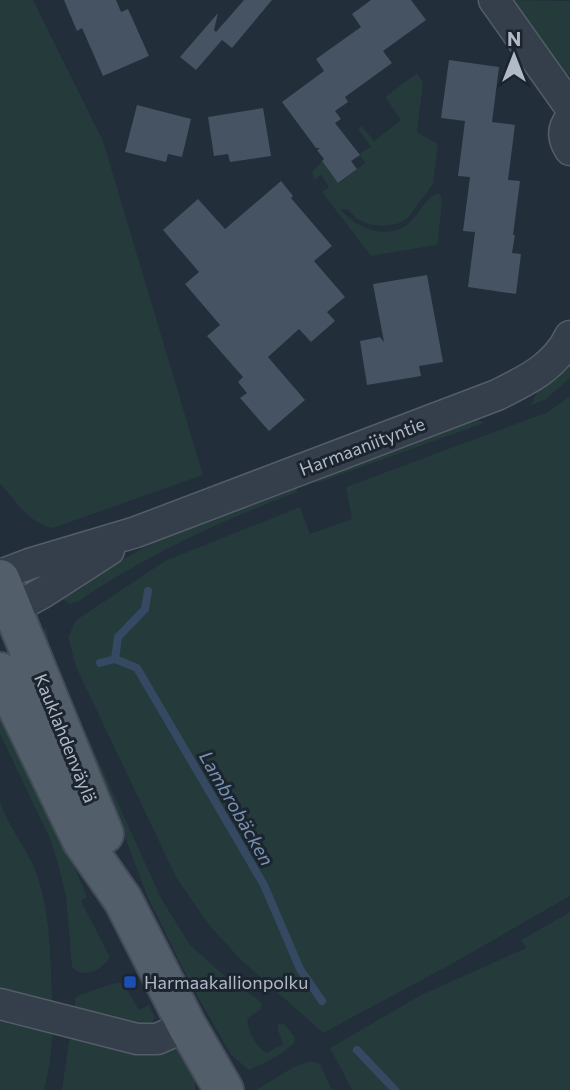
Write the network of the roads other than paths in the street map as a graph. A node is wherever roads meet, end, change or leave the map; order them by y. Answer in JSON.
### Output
{"nodes":[{"id":1,"x":495,"y":0,"type":"edge"},
{"id":2,"x":570,"y":107,"type":"edge"},
{"id":3,"x":570,"y":119,"type":"edge"},
{"id":4,"x":570,"y":150,"type":"edge"},
{"id":5,"x":570,"y":336,"type":"edge"},
{"id":6,"x":3,"y":593,"type":"edge"},
{"id":7,"x":0,"y":672,"type":"edge"},
{"id":8,"x":123,"y":900,"type":"junction"},
{"id":9,"x":0,"y":1004,"type":"edge"},
{"id":10,"x":187,"y":1026,"type":"junction"},
{"id":11,"x":222,"y":1087,"type":"edge"}],
"edges":[{"from":1,"to":2,"type":"street"},
{"from":3,"to":4,"type":"street"},
{"from":5,"to":6,"type":"street","name":"Harmaaniityntie"},
{"from":6,"to":8,"type":"main road","name":"Kauklahdenväylä"},
{"from":7,"to":8,"type":"main road","name":"Kauklahdenväylä"},
{"from":8,"to":10,"type":"main road","name":"Kauklahdenväylä"},
{"from":9,"to":10,"type":"street"},
{"from":10,"to":11,"type":"main road","name":"Kauklahdenväylä"}]}
